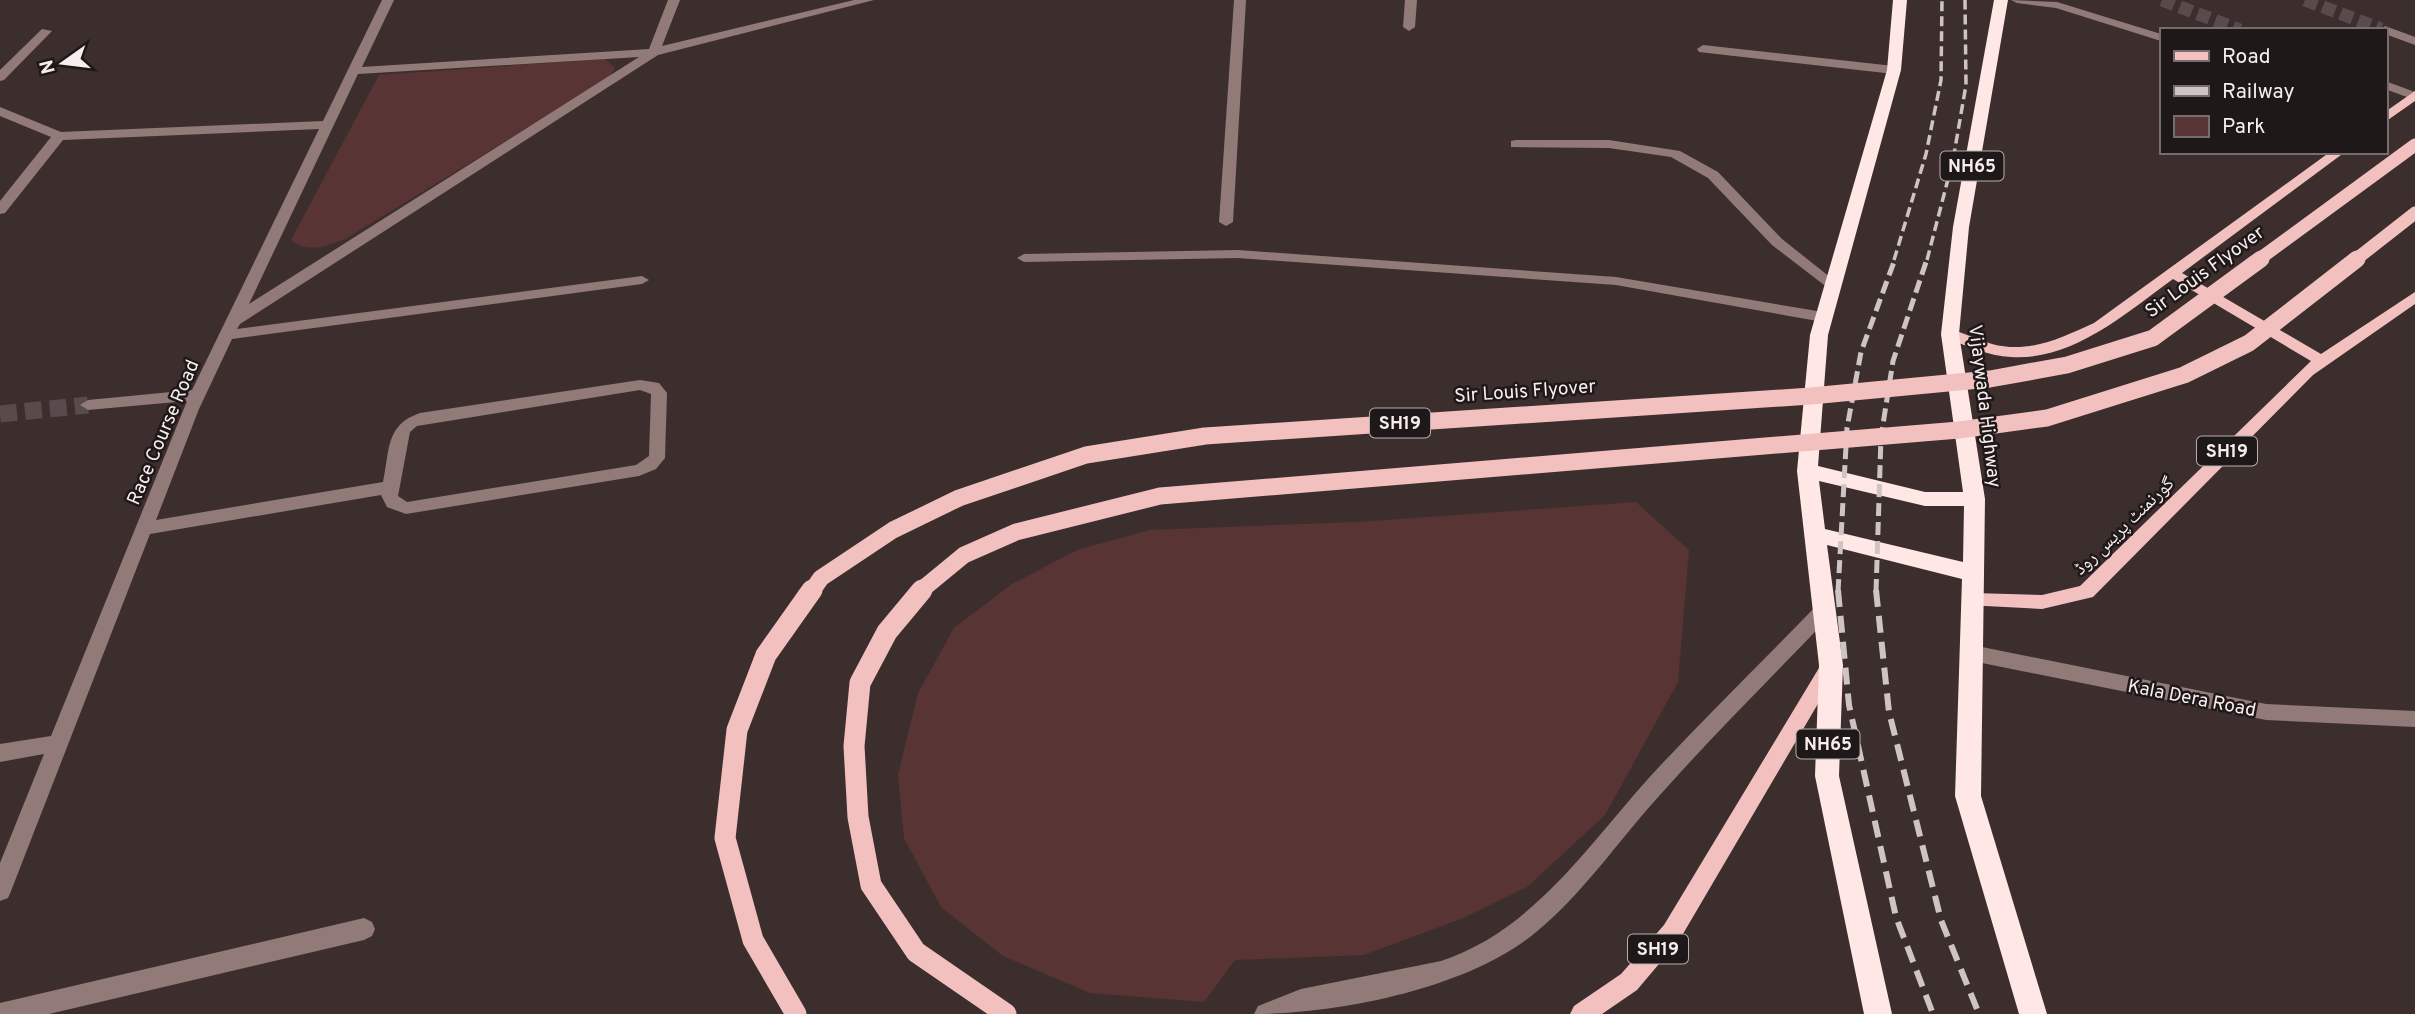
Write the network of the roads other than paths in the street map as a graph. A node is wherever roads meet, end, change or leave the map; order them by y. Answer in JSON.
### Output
{"nodes":[{"id":1,"x":388,"y":0,"type":"edge"},
{"id":2,"x":674,"y":0,"type":"edge"},
{"id":3,"x":868,"y":0,"type":"edge"},
{"id":4,"x":1240,"y":0,"type":"edge"},
{"id":5,"x":1411,"y":0,"type":"edge"},
{"id":6,"x":1900,"y":0,"type":"edge"},
{"id":7,"x":2001,"y":0,"type":"edge"},
{"id":8,"x":2017,"y":0,"type":"edge"},
{"id":9,"x":1409,"y":27,"type":"dead end"},
{"id":10,"x":46,"y":31,"type":"dead end"},
{"id":11,"x":2387,"y":31,"type":"edge"},
{"id":12,"x":2160,"y":38,"type":"edge"},
{"id":13,"x":2415,"y":41,"type":"edge"},
{"id":14,"x":1703,"y":49,"type":"dead end"},
{"id":15,"x":654,"y":51,"type":"junction"},
{"id":16,"x":1894,"y":70,"type":"junction"},
{"id":17,"x":353,"y":71,"type":"junction"},
{"id":18,"x":0,"y":77,"type":"edge"},
{"id":19,"x":2387,"y":86,"type":"edge"},
{"id":20,"x":2415,"y":95,"type":"edge"},
{"id":21,"x":0,"y":111,"type":"edge"},
{"id":22,"x":2387,"y":116,"type":"edge"},
{"id":23,"x":325,"y":125,"type":"junction"},
{"id":24,"x":59,"y":136,"type":"junction"},
{"id":25,"x":1516,"y":145,"type":"dead end"},
{"id":26,"x":2415,"y":145,"type":"edge"},
{"id":27,"x":2336,"y":154,"type":"edge"},
{"id":28,"x":0,"y":210,"type":"edge"},
{"id":29,"x":2415,"y":213,"type":"edge"},
{"id":30,"x":1226,"y":222,"type":"dead end"},
{"id":31,"x":1024,"y":257,"type":"dead end"},
{"id":32,"x":2171,"y":272,"type":"junction"},
{"id":33,"x":642,"y":280,"type":"dead end"},
{"id":34,"x":1833,"y":285,"type":"junction"},
{"id":35,"x":2415,"y":297,"type":"edge"},
{"id":36,"x":1823,"y":317,"type":"junction"},
{"id":37,"x":231,"y":328,"type":"junction"},
{"id":38,"x":1950,"y":334,"type":"junction"},
{"id":39,"x":2322,"y":361,"type":"junction"},
{"id":40,"x":197,"y":395,"type":"junction"},
{"id":41,"x":88,"y":405,"type":"tunnel mouth"},
{"id":42,"x":1807,"y":471,"type":"junction"},
{"id":43,"x":390,"y":487,"type":"junction"},
{"id":44,"x":1975,"y":499,"type":"junction"},
{"id":45,"x":143,"y":529,"type":"junction"},
{"id":46,"x":1815,"y":534,"type":"junction"},
{"id":47,"x":1973,"y":573,"type":"junction"},
{"id":48,"x":1973,"y":600,"type":"junction"},
{"id":49,"x":1825,"y":609,"type":"junction"},
{"id":50,"x":1972,"y":653,"type":"junction"},
{"id":51,"x":1831,"y":665,"type":"junction"},
{"id":52,"x":2415,"y":719,"type":"edge"},
{"id":53,"x":58,"y":743,"type":"junction"},
{"id":54,"x":0,"y":753,"type":"edge"},
{"id":55,"x":0,"y":891,"type":"edge"},
{"id":56,"x":364,"y":929,"type":"dead end"},
{"id":57,"x":0,"y":1014,"type":"edge"},
{"id":58,"x":796,"y":1014,"type":"edge"},
{"id":59,"x":1006,"y":1014,"type":"edge"},
{"id":60,"x":1266,"y":1014,"type":"edge"},
{"id":61,"x":1582,"y":1014,"type":"edge"},
{"id":62,"x":1878,"y":1014,"type":"edge"},
{"id":63,"x":2033,"y":1014,"type":"edge"}],
"edges":[{"from":1,"to":17,"type":"street","name":"Race Course Road"},
{"from":2,"to":15,"type":"street"},
{"from":3,"to":15,"type":"street"},
{"from":4,"to":30,"type":"street"},
{"from":5,"to":9,"type":"street"},
{"from":6,"to":16,"type":"highway","number":"NH65"},
{"from":7,"to":38,"type":"highway","name":"Vijaywada Highway","number":"NH65"},
{"from":8,"to":12,"type":"street"},
{"from":10,"to":18,"type":"street"},
{"from":11,"to":13,"type":"street"},
{"from":14,"to":16,"type":"street"},
{"from":15,"to":17,"type":"street"},
{"from":15,"to":37,"type":"street"},
{"from":16,"to":34,"type":"highway","number":"NH65"},
{"from":17,"to":23,"type":"street","name":"Race Course Road"},
{"from":19,"to":20,"type":"street"},
{"from":20,"to":22,"type":"main road"},
{"from":21,"to":24,"type":"street"},
{"from":23,"to":24,"type":"street"},
{"from":23,"to":37,"type":"street","name":"Race Course Road"},
{"from":24,"to":28,"type":"street"},
{"from":25,"to":34,"type":"street"},
{"from":26,"to":58,"type":"main road","name":"Sir Louis Flyover","number":"SH19","bridge":true},
{"from":27,"to":32,"type":"main road"},
{"from":29,"to":59,"type":"main road","bridge":true},
{"from":31,"to":36,"type":"street"},
{"from":32,"to":38,"type":"main road"},
{"from":32,"to":39,"type":"main road"},
{"from":33,"to":37,"type":"street"},
{"from":34,"to":36,"type":"highway","number":"NH65"},
{"from":35,"to":39,"type":"main road","name":"گورنمنٹ پریس روڈ","number":"SH19"},
{"from":36,"to":42,"type":"highway","number":"NH65"},
{"from":37,"to":40,"type":"street","name":"Race Course Road"},
{"from":38,"to":44,"type":"highway","name":"Vijaywada Highway","number":"NH65"},
{"from":39,"to":48,"type":"main road","name":"گورنمنٹ پریس روڈ","number":"SH19"},
{"from":40,"to":41,"type":"street"},
{"from":40,"to":45,"type":"street","name":"Race Course Road"},
{"from":42,"to":44,"type":"highway"},
{"from":42,"to":46,"type":"highway","number":"NH65"},
{"from":43,"to":43,"type":"street"},
{"from":43,"to":45,"type":"street"},
{"from":44,"to":47,"type":"highway","name":"Vijaywada Highway","number":"NH65"},
{"from":45,"to":53,"type":"street","name":"Race Course Road"},
{"from":46,"to":47,"type":"highway"},
{"from":46,"to":49,"type":"highway","number":"NH65"},
{"from":47,"to":48,"type":"highway","name":"Vijaywada Highway","number":"NH65"},
{"from":48,"to":50,"type":"highway","name":"Vijaywada Highway","number":"NH65"},
{"from":49,"to":51,"type":"highway","number":"NH65"},
{"from":49,"to":60,"type":"street"},
{"from":50,"to":52,"type":"street","name":"Kala Dera Road"},
{"from":50,"to":63,"type":"highway","number":"NH65"},
{"from":51,"to":61,"type":"main road","number":"SH19"},
{"from":51,"to":62,"type":"highway","number":"NH65"},
{"from":53,"to":54,"type":"street"},
{"from":53,"to":55,"type":"street","name":"Race Course Road"},
{"from":56,"to":57,"type":"street"}]}
